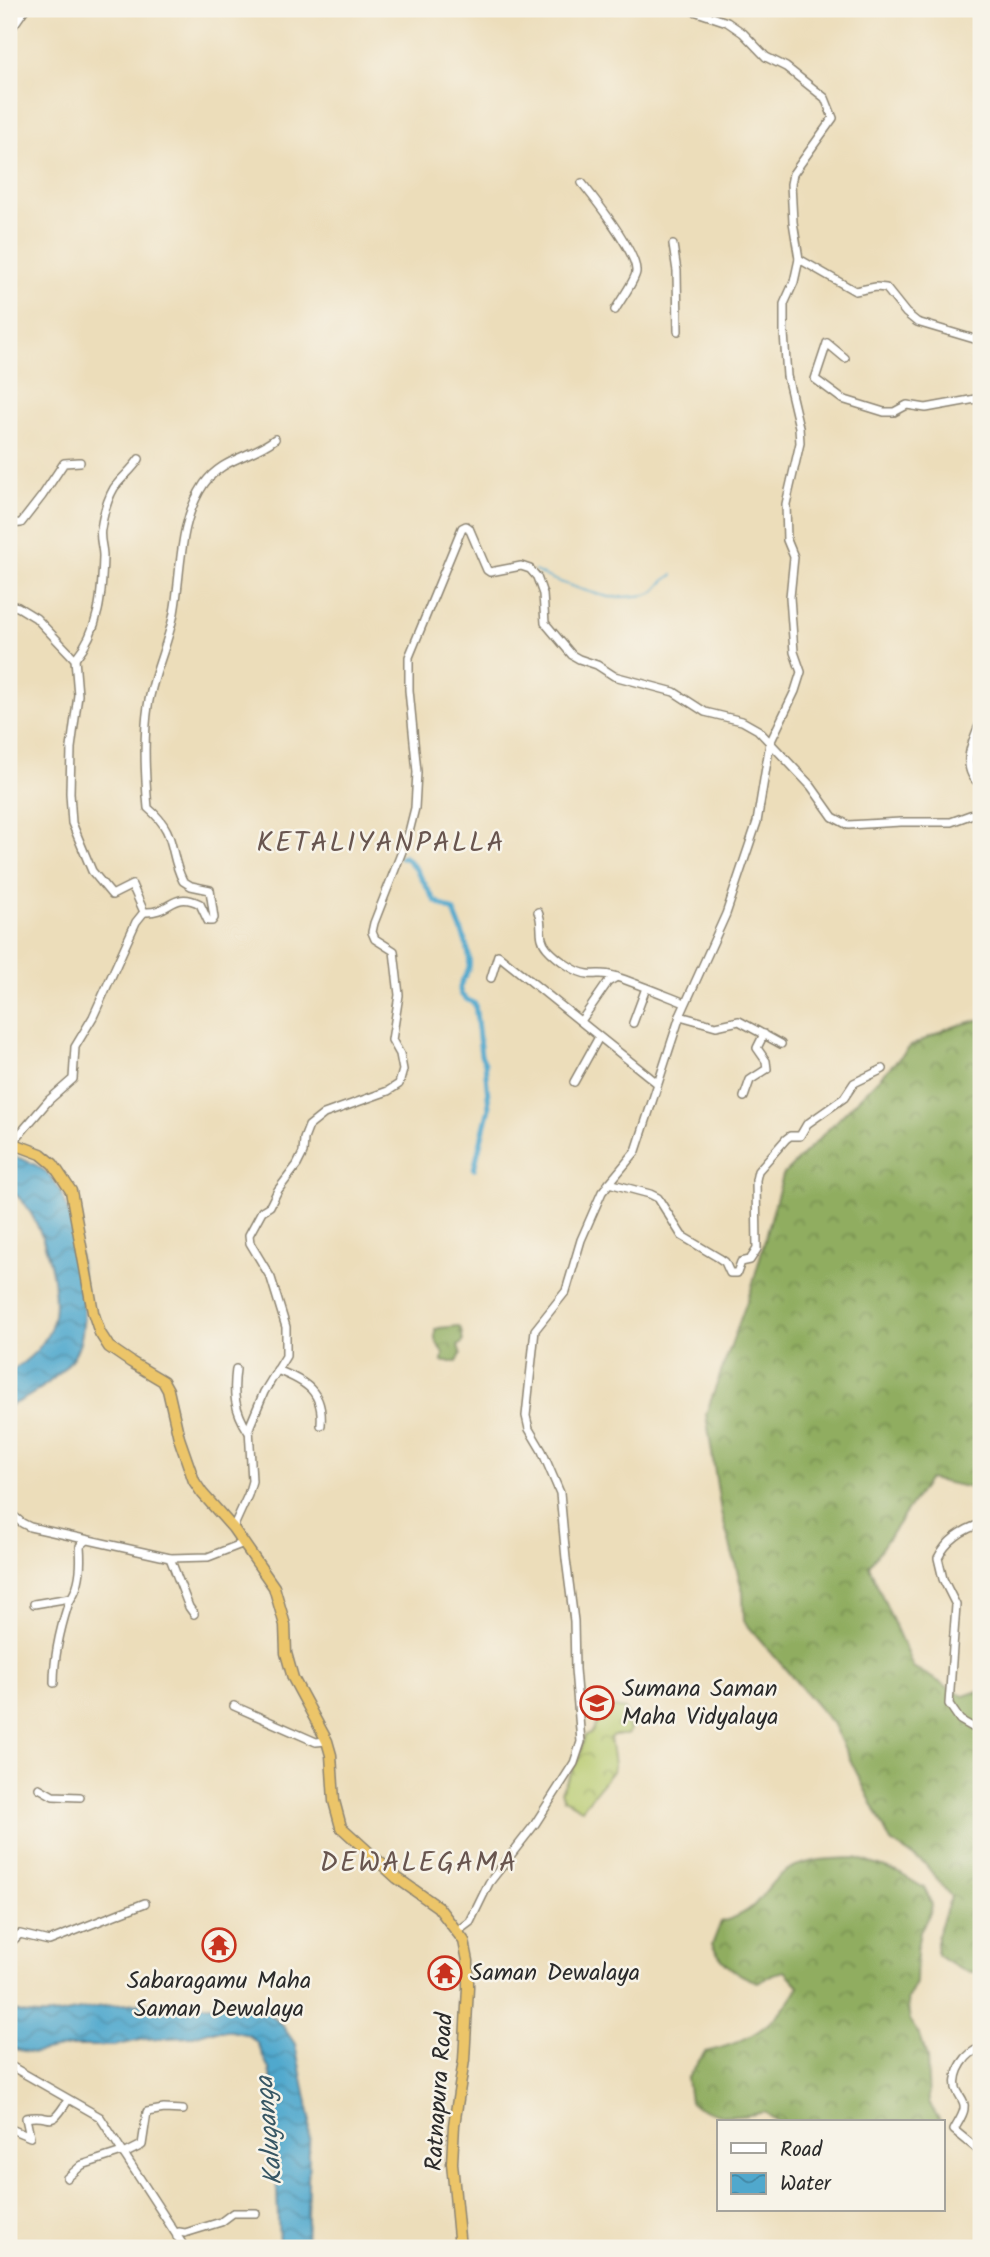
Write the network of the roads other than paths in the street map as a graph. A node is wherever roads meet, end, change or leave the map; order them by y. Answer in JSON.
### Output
{"nodes":[{"id":1,"x":25,"y":9,"type":"edge"},
{"id":2,"x":688,"y":9,"type":"edge"},
{"id":3,"x":9,"y":32,"type":"edge"},
{"id":4,"x":582,"y":183,"type":"dead end"},
{"id":5,"x":673,"y":245,"type":"dead end"},
{"id":6,"x":799,"y":259,"type":"junction"},
{"id":7,"x":615,"y":310,"type":"dead end"},
{"id":8,"x":678,"y":331,"type":"dead end"},
{"id":9,"x":981,"y":341,"type":"edge"},
{"id":10,"x":845,"y":358,"type":"dead end"},
{"id":11,"x":981,"y":398,"type":"edge"},
{"id":12,"x":275,"y":439,"type":"dead end"},
{"id":13,"x":139,"y":459,"type":"dead end"},
{"id":14,"x":80,"y":462,"type":"dead end"},
{"id":15,"x":9,"y":524,"type":"edge"},
{"id":16,"x":9,"y":605,"type":"edge"},
{"id":17,"x":75,"y":659,"type":"junction"},
{"id":18,"x":981,"y":721,"type":"edge"},
{"id":19,"x":770,"y":743,"type":"junction"},
{"id":20,"x":981,"y":786,"type":"edge"},
{"id":21,"x":981,"y":811,"type":"edge"},
{"id":22,"x":144,"y":912,"type":"junction"},
{"id":23,"x":538,"y":912,"type":"dead end"},
{"id":24,"x":617,"y":977,"type":"junction"},
{"id":25,"x":491,"y":978,"type":"dead end"},
{"id":26,"x":646,"y":988,"type":"junction"},
{"id":27,"x":685,"y":1003,"type":"junction"},
{"id":28,"x":680,"y":1016,"type":"junction"},
{"id":29,"x":581,"y":1021,"type":"junction"},
{"id":30,"x":634,"y":1023,"type":"dead end"},
{"id":31,"x":764,"y":1034,"type":"junction"},
{"id":32,"x":599,"y":1037,"type":"junction"},
{"id":33,"x":781,"y":1044,"type":"dead end"},
{"id":34,"x":883,"y":1069,"type":"dead end"},
{"id":35,"x":573,"y":1082,"type":"dead end"},
{"id":36,"x":657,"y":1083,"type":"junction"},
{"id":37,"x":744,"y":1097,"type":"dead end"},
{"id":38,"x":10,"y":1143,"type":"edge"},
{"id":39,"x":610,"y":1183,"type":"junction"},
{"id":40,"x":236,"y":1369,"type":"dead end"},
{"id":41,"x":277,"y":1370,"type":"junction"},
{"id":42,"x":321,"y":1425,"type":"dead end"},
{"id":43,"x":249,"y":1432,"type":"junction"},
{"id":44,"x":9,"y":1512,"type":"edge"},
{"id":45,"x":981,"y":1524,"type":"edge"},
{"id":46,"x":233,"y":1528,"type":"junction"},
{"id":47,"x":88,"y":1540,"type":"junction"},
{"id":48,"x":244,"y":1542,"type":"junction"},
{"id":49,"x":170,"y":1558,"type":"junction"},
{"id":50,"x":70,"y":1598,"type":"junction"},
{"id":51,"x":34,"y":1604,"type":"dead end"},
{"id":52,"x":194,"y":1614,"type":"dead end"},
{"id":53,"x":54,"y":1683,"type":"dead end"},
{"id":54,"x":234,"y":1706,"type":"dead end"},
{"id":55,"x":981,"y":1732,"type":"edge"},
{"id":56,"x":327,"y":1741,"type":"junction"},
{"id":57,"x":39,"y":1788,"type":"dead end"},
{"id":58,"x":80,"y":1797,"type":"dead end"},
{"id":59,"x":145,"y":1903,"type":"dead end"},
{"id":60,"x":458,"y":1931,"type":"junction"},
{"id":61,"x":9,"y":1944,"type":"edge"},
{"id":62,"x":981,"y":2048,"type":"edge"},
{"id":63,"x":9,"y":2065,"type":"edge"},
{"id":64,"x":68,"y":2100,"type":"junction"},
{"id":65,"x":183,"y":2110,"type":"dead end"},
{"id":66,"x":9,"y":2132,"type":"edge"},
{"id":67,"x":981,"y":2152,"type":"edge"},
{"id":68,"x":123,"y":2153,"type":"junction"},
{"id":69,"x":67,"y":2178,"type":"dead end"},
{"id":70,"x":256,"y":2213,"type":"dead end"},
{"id":71,"x":177,"y":2237,"type":"junction"},
{"id":72,"x":185,"y":2248,"type":"edge"},
{"id":73,"x":460,"y":2248,"type":"edge"}],
"edges":[{"from":1,"to":3,"type":"street"},
{"from":2,"to":6,"type":"street"},
{"from":4,"to":7,"type":"street"},
{"from":5,"to":8,"type":"street"},
{"from":6,"to":9,"type":"street"},
{"from":6,"to":19,"type":"street"},
{"from":10,"to":11,"type":"street"},
{"from":12,"to":22,"type":"street"},
{"from":13,"to":17,"type":"street"},
{"from":14,"to":15,"type":"street"},
{"from":16,"to":17,"type":"street"},
{"from":17,"to":22,"type":"street"},
{"from":18,"to":20,"type":"street"},
{"from":19,"to":21,"type":"street"},
{"from":19,"to":27,"type":"street"},
{"from":19,"to":41,"type":"street"},
{"from":22,"to":38,"type":"street"},
{"from":23,"to":24,"type":"street"},
{"from":24,"to":26,"type":"street"},
{"from":24,"to":29,"type":"street"},
{"from":25,"to":29,"type":"street"},
{"from":26,"to":27,"type":"street"},
{"from":26,"to":30,"type":"street"},
{"from":27,"to":28,"type":"street"},
{"from":28,"to":31,"type":"street"},
{"from":28,"to":36,"type":"street"},
{"from":29,"to":32,"type":"street"},
{"from":31,"to":33,"type":"street"},
{"from":31,"to":37,"type":"street"},
{"from":32,"to":35,"type":"street"},
{"from":32,"to":36,"type":"street"},
{"from":34,"to":39,"type":"street"},
{"from":36,"to":39,"type":"street"},
{"from":38,"to":46,"type":"highway","name":"Ratnapura Road"},
{"from":39,"to":60,"type":"street"},
{"from":40,"to":43,"type":"street"},
{"from":41,"to":42,"type":"street"},
{"from":41,"to":43,"type":"street"},
{"from":43,"to":46,"type":"street"},
{"from":44,"to":47,"type":"street"},
{"from":45,"to":55,"type":"street"},
{"from":46,"to":48,"type":"highway","name":"Ratnapura Road"},
{"from":47,"to":49,"type":"street"},
{"from":47,"to":50,"type":"street"},
{"from":48,"to":49,"type":"street"},
{"from":48,"to":56,"type":"highway","name":"Ratnapura Road"},
{"from":49,"to":52,"type":"street"},
{"from":50,"to":51,"type":"street"},
{"from":50,"to":53,"type":"street"},
{"from":54,"to":56,"type":"street"},
{"from":56,"to":60,"type":"highway","name":"Ratnapura Road"},
{"from":57,"to":58,"type":"street"},
{"from":59,"to":61,"type":"street"},
{"from":60,"to":73,"type":"highway","name":"Ratnapura Road"},
{"from":62,"to":67,"type":"street"},
{"from":63,"to":64,"type":"street"},
{"from":64,"to":66,"type":"street"},
{"from":64,"to":68,"type":"street"},
{"from":65,"to":68,"type":"street"},
{"from":68,"to":69,"type":"street"},
{"from":68,"to":71,"type":"street"},
{"from":70,"to":71,"type":"street"},
{"from":71,"to":72,"type":"street"}]}
